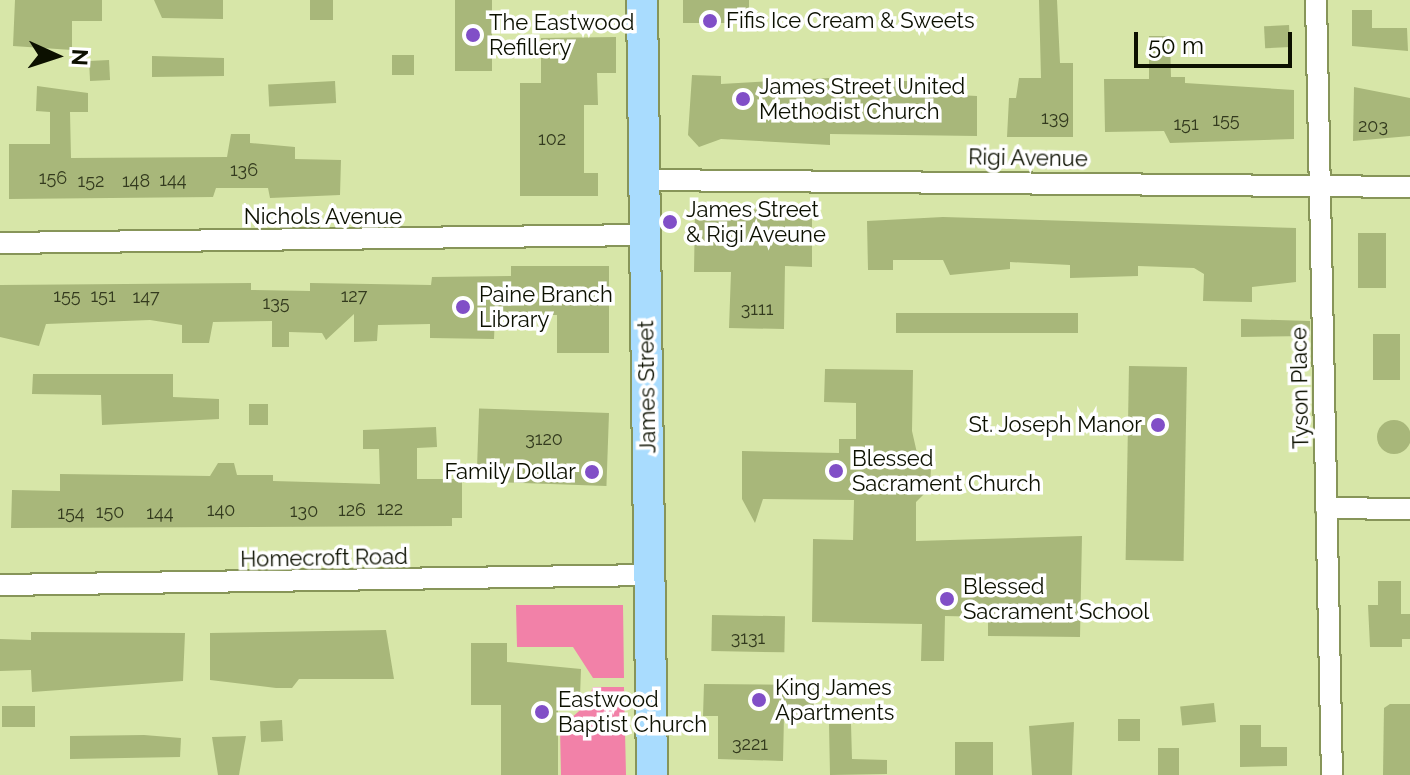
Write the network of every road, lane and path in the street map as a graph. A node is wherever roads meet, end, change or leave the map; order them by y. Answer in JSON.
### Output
{"nodes":[{"id":1,"x":642,"y":0,"type":"edge"},
{"id":2,"x":1316,"y":0,"type":"edge"},
{"id":3,"x":645,"y":180,"type":"junction"},
{"id":4,"x":1320,"y":185,"type":"junction"},
{"id":5,"x":1410,"y":187,"type":"edge"},
{"id":6,"x":645,"y":235,"type":"junction"},
{"id":7,"x":0,"y":243,"type":"edge"},
{"id":8,"x":1326,"y":508,"type":"junction"},
{"id":9,"x":1410,"y":509,"type":"edge"},
{"id":10,"x":649,"y":575,"type":"junction"},
{"id":11,"x":0,"y":585,"type":"edge"},
{"id":12,"x":652,"y":775,"type":"edge"},
{"id":13,"x":1332,"y":775,"type":"edge"}],
"edges":[{"from":1,"to":3,"type":"main road","name":"James Street"},
{"from":2,"to":4,"type":"street","name":"Tyson Place"},
{"from":3,"to":4,"type":"street","name":"Rigi Avenue"},
{"from":3,"to":6,"type":"main road","name":"James Street"},
{"from":4,"to":5,"type":"street","name":"Rigi Avenue"},
{"from":4,"to":8,"type":"street","name":"Tyson Place"},
{"from":6,"to":7,"type":"street","name":"Nichols Avenue"},
{"from":6,"to":10,"type":"main road","name":"James Street"},
{"from":8,"to":9,"type":"street"},
{"from":8,"to":13,"type":"street","name":"Tyson Place"},
{"from":10,"to":11,"type":"street","name":"Homecroft Road"},
{"from":10,"to":12,"type":"main road","name":"James Street"}]}
